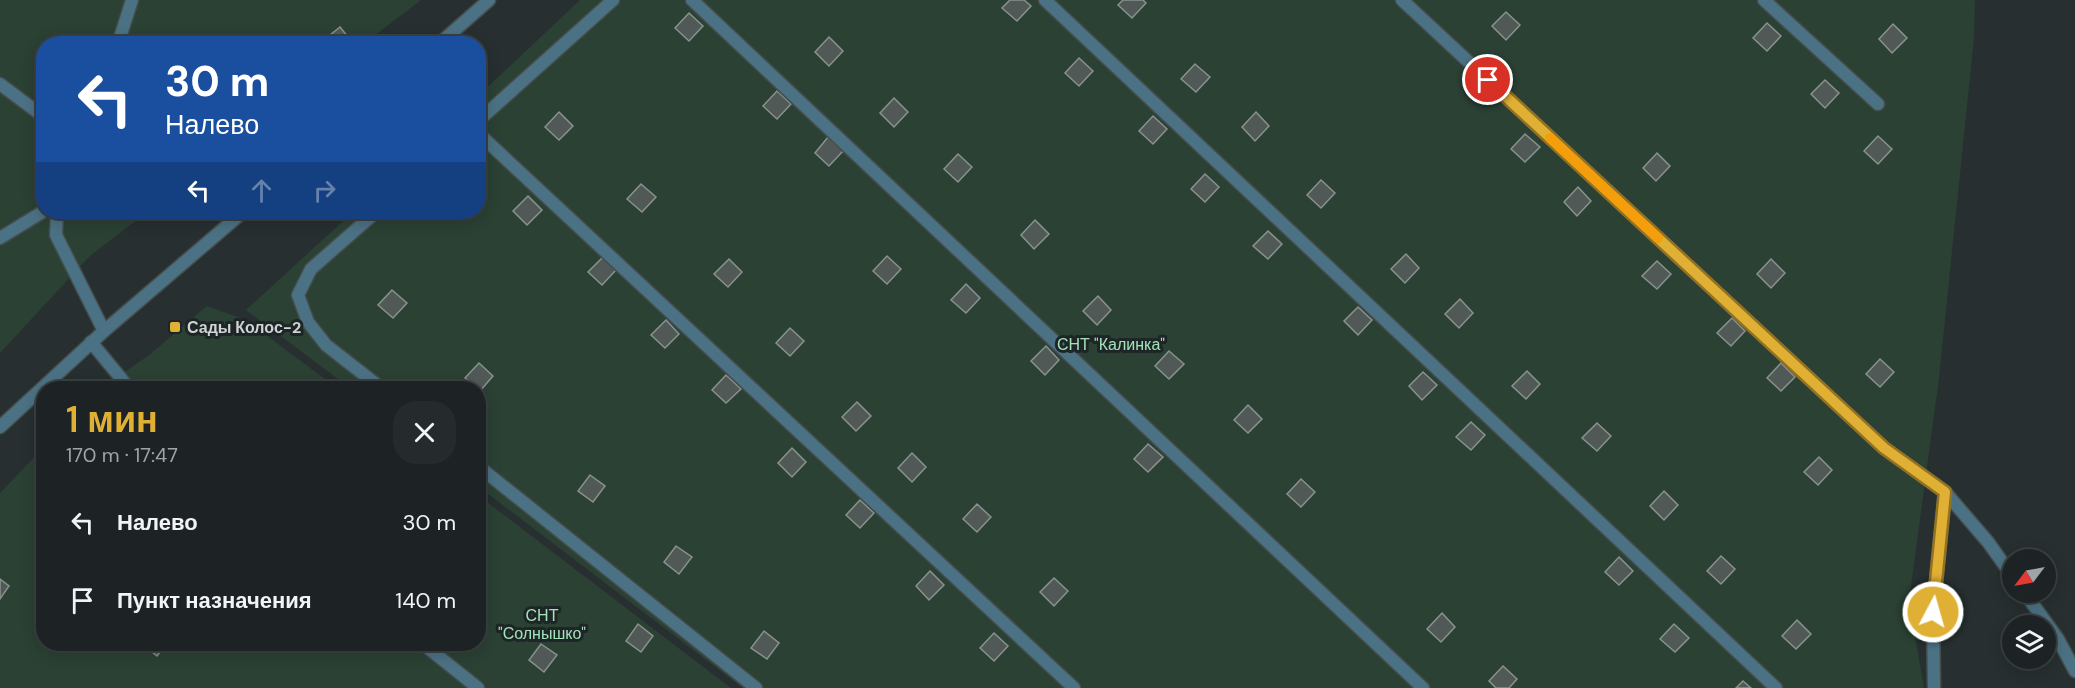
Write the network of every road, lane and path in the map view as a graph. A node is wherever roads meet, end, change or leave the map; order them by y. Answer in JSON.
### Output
{"nodes":[{"id":1,"x":132,"y":0,"type":"edge"},
{"id":2,"x":489,"y":0,"type":"edge"},
{"id":3,"x":613,"y":0,"type":"edge"},
{"id":4,"x":692,"y":0,"type":"edge"},
{"id":5,"x":1045,"y":0,"type":"edge"},
{"id":6,"x":1402,"y":0,"type":"edge"},
{"id":7,"x":1764,"y":0,"type":"edge"},
{"id":8,"x":121,"y":36,"type":"edge"},
{"id":9,"x":448,"y":36,"type":"edge"},
{"id":10,"x":0,"y":84,"type":"edge"},
{"id":11,"x":1878,"y":104,"type":"dead end"},
{"id":12,"x":36,"y":111,"type":"edge"},
{"id":13,"x":486,"y":114,"type":"edge"},
{"id":14,"x":486,"y":140,"type":"edge"},
{"id":15,"x":36,"y":216,"type":"edge"},
{"id":16,"x":57,"y":219,"type":"edge"},
{"id":17,"x":235,"y":219,"type":"edge"},
{"id":18,"x":368,"y":219,"type":"edge"},
{"id":19,"x":0,"y":238,"type":"edge"},
{"id":20,"x":104,"y":331,"type":"junction"},
{"id":21,"x":92,"y":342,"type":"junction"},
{"id":22,"x":50,"y":381,"type":"edge"},
{"id":23,"x":123,"y":381,"type":"edge"},
{"id":24,"x":372,"y":381,"type":"edge"},
{"id":25,"x":36,"y":394,"type":"edge"},
{"id":26,"x":0,"y":427,"type":"edge"},
{"id":27,"x":486,"y":472,"type":"edge"},
{"id":28,"x":1945,"y":492,"type":"junction"},
{"id":29,"x":2002,"y":562,"type":"edge"},
{"id":30,"x":2032,"y":603,"type":"edge"},
{"id":31,"x":432,"y":651,"type":"edge"},
{"id":32,"x":2075,"y":670,"type":"edge"},
{"id":33,"x":478,"y":688,"type":"edge"},
{"id":34,"x":756,"y":688,"type":"edge"},
{"id":35,"x":1074,"y":688,"type":"edge"},
{"id":36,"x":1423,"y":688,"type":"edge"},
{"id":37,"x":1776,"y":688,"type":"edge"},
{"id":38,"x":1934,"y":688,"type":"edge"}],
"edges":[{"from":1,"to":8,"type":"street"},
{"from":2,"to":9,"type":"street"},
{"from":3,"to":13,"type":"street"},
{"from":4,"to":36,"type":"street"},
{"from":5,"to":37,"type":"street"},
{"from":6,"to":28,"type":"street"},
{"from":7,"to":11,"type":"street"},
{"from":10,"to":12,"type":"street"},
{"from":14,"to":35,"type":"street"},
{"from":15,"to":19,"type":"street"},
{"from":16,"to":20,"type":"street"},
{"from":17,"to":20,"type":"street"},
{"from":18,"to":24,"type":"street"},
{"from":20,"to":21,"type":"street"},
{"from":21,"to":22,"type":"street"},
{"from":21,"to":23,"type":"street"},
{"from":25,"to":26,"type":"street"},
{"from":27,"to":34,"type":"street"},
{"from":28,"to":29,"type":"street"},
{"from":28,"to":38,"type":"street"},
{"from":30,"to":32,"type":"street"},
{"from":31,"to":33,"type":"street"}]}
